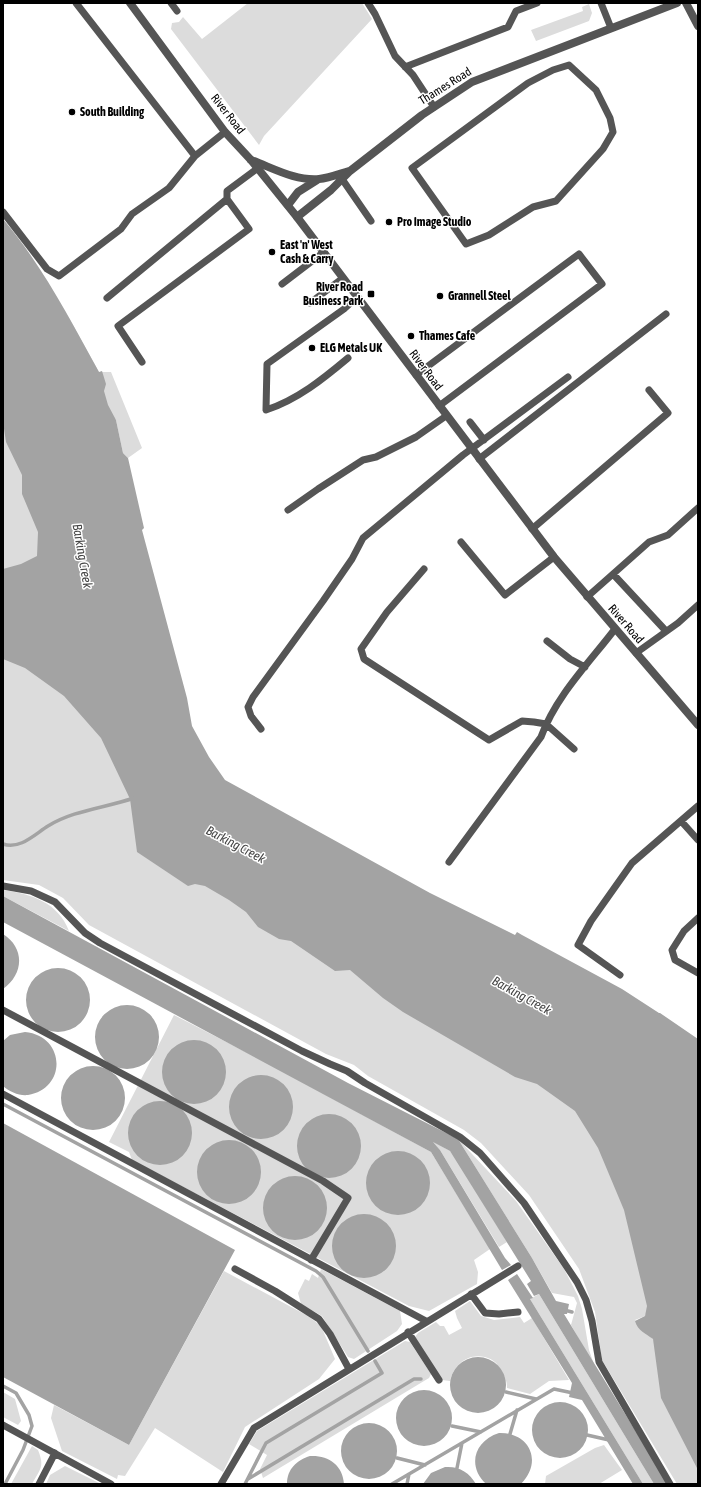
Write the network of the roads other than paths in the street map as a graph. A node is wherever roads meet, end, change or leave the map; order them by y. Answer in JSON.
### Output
{"nodes":[{"id":1,"x":76,"y":3,"type":"edge"},
{"id":2,"x":130,"y":3,"type":"edge"},
{"id":3,"x":171,"y":3,"type":"edge"},
{"id":4,"x":368,"y":3,"type":"edge"},
{"id":5,"x":537,"y":3,"type":"edge"},
{"id":6,"x":601,"y":3,"type":"edge"},
{"id":7,"x":677,"y":3,"type":"edge"},
{"id":8,"x":686,"y":3,"type":"edge"},
{"id":9,"x":177,"y":11,"type":"dead end"},
{"id":10,"x":698,"y":26,"type":"edge"},
{"id":11,"x":611,"y":28,"type":"junction"},
{"id":12,"x":405,"y":67,"type":"junction"},
{"id":13,"x":434,"y":107,"type":"junction"},
{"id":14,"x":225,"y":132,"type":"junction"},
{"id":15,"x":195,"y":156,"type":"junction"},
{"id":16,"x":251,"y":160,"type":"junction"},
{"id":17,"x":258,"y":168,"type":"junction"},
{"id":18,"x":412,"y":168,"type":"joint"},
{"id":19,"x":350,"y":171,"type":"junction"},
{"id":20,"x":320,"y":179,"type":"junction"},
{"id":21,"x":342,"y":179,"type":"junction"},
{"id":22,"x":227,"y":199,"type":"junction"},
{"id":23,"x":288,"y":205,"type":"junction"},
{"id":24,"x":3,"y":212,"type":"edge"},
{"id":25,"x":297,"y":217,"type":"junction"},
{"id":26,"x":371,"y":221,"type":"dead end"},
{"id":27,"x":324,"y":252,"type":"junction"},
{"id":28,"x":342,"y":278,"type":"junction"},
{"id":29,"x":282,"y":284,"type":"dead end"},
{"id":30,"x":357,"y":297,"type":"junction"},
{"id":31,"x":107,"y":298,"type":"dead end"},
{"id":32,"x":310,"y":303,"type":"dead end"},
{"id":33,"x":666,"y":314,"type":"dead end"},
{"id":34,"x":348,"y":358,"type":"dead end"},
{"id":35,"x":142,"y":362,"type":"dead end"},
{"id":36,"x":416,"y":375,"type":"junction"},
{"id":37,"x":568,"y":377,"type":"dead end"},
{"id":38,"x":649,"y":390,"type":"dead end"},
{"id":39,"x":439,"y":406,"type":"junction"},
{"id":40,"x":446,"y":416,"type":"junction"},
{"id":41,"x":470,"y":422,"type":"dead end"},
{"id":42,"x":484,"y":440,"type":"junction"},
{"id":43,"x":472,"y":449,"type":"junction"},
{"id":44,"x":479,"y":459,"type":"junction"},
{"id":45,"x":698,"y":508,"type":"edge"},
{"id":46,"x":288,"y":510,"type":"dead end"},
{"id":47,"x":532,"y":529,"type":"junction"},
{"id":48,"x":460,"y":542,"type":"dead end"},
{"id":49,"x":554,"y":557,"type":"junction"},
{"id":50,"x":424,"y":569,"type":"dead end"},
{"id":51,"x":613,"y":574,"type":"junction"},
{"id":52,"x":587,"y":597,"type":"junction"},
{"id":53,"x":698,"y":606,"type":"edge"},
{"id":54,"x":614,"y":629,"type":"junction"},
{"id":55,"x":666,"y":631,"type":"junction"},
{"id":56,"x":547,"y":641,"type":"dead end"},
{"id":57,"x":636,"y":653,"type":"junction"},
{"id":58,"x":585,"y":667,"type":"junction"},
{"id":59,"x":546,"y":724,"type":"junction"},
{"id":60,"x":698,"y":725,"type":"edge"},
{"id":61,"x":262,"y":729,"type":"dead end"},
{"id":62,"x":574,"y":749,"type":"dead end"},
{"id":63,"x":698,"y":806,"type":"edge"},
{"id":64,"x":681,"y":821,"type":"junction"},
{"id":65,"x":698,"y":840,"type":"edge"},
{"id":66,"x":449,"y":862,"type":"dead end"},
{"id":67,"x":3,"y":886,"type":"edge"},
{"id":68,"x":698,"y":918,"type":"edge"},
{"id":69,"x":698,"y":973,"type":"edge"},
{"id":70,"x":620,"y":974,"type":"dead end"},
{"id":71,"x":3,"y":1010,"type":"edge"},
{"id":72,"x":3,"y":1094,"type":"edge"},
{"id":73,"x":311,"y":1260,"type":"junction"},
{"id":74,"x":518,"y":1266,"type":"dead end"},
{"id":75,"x":235,"y":1269,"type":"dead end"},
{"id":76,"x":471,"y":1294,"type":"junction"},
{"id":77,"x":518,"y":1312,"type":"dead end"},
{"id":78,"x":426,"y":1321,"type":"junction"},
{"id":79,"x":408,"y":1332,"type":"junction"},
{"id":80,"x":349,"y":1369,"type":"junction"},
{"id":81,"x":439,"y":1380,"type":"dead end"},
{"id":82,"x":3,"y":1425,"type":"edge"},
{"id":83,"x":55,"y":1453,"type":"junction"},
{"id":84,"x":225,"y":1483,"type":"edge"},
{"id":85,"x":38,"y":1484,"type":"edge"},
{"id":86,"x":111,"y":1484,"type":"edge"},
{"id":87,"x":670,"y":1484,"type":"edge"}],
"edges":[{"from":1,"to":15,"type":"lane"},
{"from":2,"to":14,"type":"street","name":"River Road"},
{"from":3,"to":9,"type":"lane"},
{"from":4,"to":12,"type":"lane"},
{"from":5,"to":12,"type":"lane"},
{"from":6,"to":11,"type":"lane"},
{"from":7,"to":11,"type":"street","name":"Thames Road"},
{"from":8,"to":10,"type":"street"},
{"from":11,"to":13,"type":"street","name":"Thames Road"},
{"from":12,"to":13,"type":"lane"},
{"from":13,"to":19,"type":"street","name":"Thames Road"},
{"from":14,"to":15,"type":"lane"},
{"from":14,"to":16,"type":"street","name":"River Road"},
{"from":15,"to":24,"type":"lane"},
{"from":16,"to":17,"type":"street","name":"River Road"},
{"from":16,"to":20,"type":"street"},
{"from":17,"to":22,"type":"lane"},
{"from":17,"to":23,"type":"street","name":"River Road"},
{"from":18,"to":18,"type":"lane"},
{"from":19,"to":20,"type":"street"},
{"from":19,"to":21,"type":"street","name":"Thames Road"},
{"from":20,"to":23,"type":"street"},
{"from":21,"to":25,"type":"street","name":"Thames Road"},
{"from":21,"to":26,"type":"lane"},
{"from":22,"to":31,"type":"lane"},
{"from":22,"to":35,"type":"lane"},
{"from":23,"to":25,"type":"street","name":"River Road"},
{"from":25,"to":27,"type":"street","name":"River Road"},
{"from":27,"to":28,"type":"street","name":"River Road"},
{"from":27,"to":29,"type":"lane"},
{"from":28,"to":30,"type":"street","name":"River Road"},
{"from":28,"to":32,"type":"lane"},
{"from":30,"to":34,"type":"lane"},
{"from":30,"to":36,"type":"street","name":"River Road"},
{"from":33,"to":44,"type":"lane"},
{"from":36,"to":39,"type":"street","name":"River Road"},
{"from":36,"to":39,"type":"lane"},
{"from":37,"to":42,"type":"lane"},
{"from":38,"to":47,"type":"lane"},
{"from":39,"to":40,"type":"street","name":"River Road"},
{"from":40,"to":43,"type":"street","name":"River Road"},
{"from":40,"to":46,"type":"lane"},
{"from":41,"to":42,"type":"lane"},
{"from":42,"to":43,"type":"lane"},
{"from":43,"to":44,"type":"street","name":"River Road"},
{"from":43,"to":61,"type":"lane"},
{"from":44,"to":47,"type":"street","name":"River Road"},
{"from":45,"to":51,"type":"lane"},
{"from":47,"to":49,"type":"street","name":"River Road"},
{"from":48,"to":49,"type":"lane"},
{"from":49,"to":52,"type":"street","name":"River Road"},
{"from":50,"to":59,"type":"lane"},
{"from":51,"to":52,"type":"lane"},
{"from":51,"to":55,"type":"lane"},
{"from":52,"to":54,"type":"street","name":"River Road"},
{"from":53,"to":55,"type":"lane"},
{"from":54,"to":57,"type":"street","name":"River Road"},
{"from":54,"to":58,"type":"lane"},
{"from":55,"to":57,"type":"lane"},
{"from":56,"to":58,"type":"lane"},
{"from":57,"to":60,"type":"street","name":"River Road"},
{"from":58,"to":59,"type":"lane"},
{"from":59,"to":62,"type":"lane"},
{"from":59,"to":66,"type":"lane"},
{"from":63,"to":64,"type":"lane"},
{"from":64,"to":65,"type":"lane"},
{"from":64,"to":70,"type":"lane"},
{"from":67,"to":87,"type":"lane"},
{"from":68,"to":69,"type":"lane"},
{"from":71,"to":73,"type":"lane"},
{"from":72,"to":73,"type":"lane"},
{"from":73,"to":78,"type":"lane"},
{"from":74,"to":76,"type":"lane"},
{"from":75,"to":80,"type":"lane"},
{"from":76,"to":77,"type":"lane"},
{"from":76,"to":78,"type":"lane"},
{"from":78,"to":79,"type":"lane"},
{"from":79,"to":80,"type":"lane"},
{"from":79,"to":81,"type":"lane"},
{"from":80,"to":84,"type":"lane"},
{"from":82,"to":83,"type":"lane"},
{"from":83,"to":85,"type":"lane"},
{"from":83,"to":86,"type":"lane"}]}
